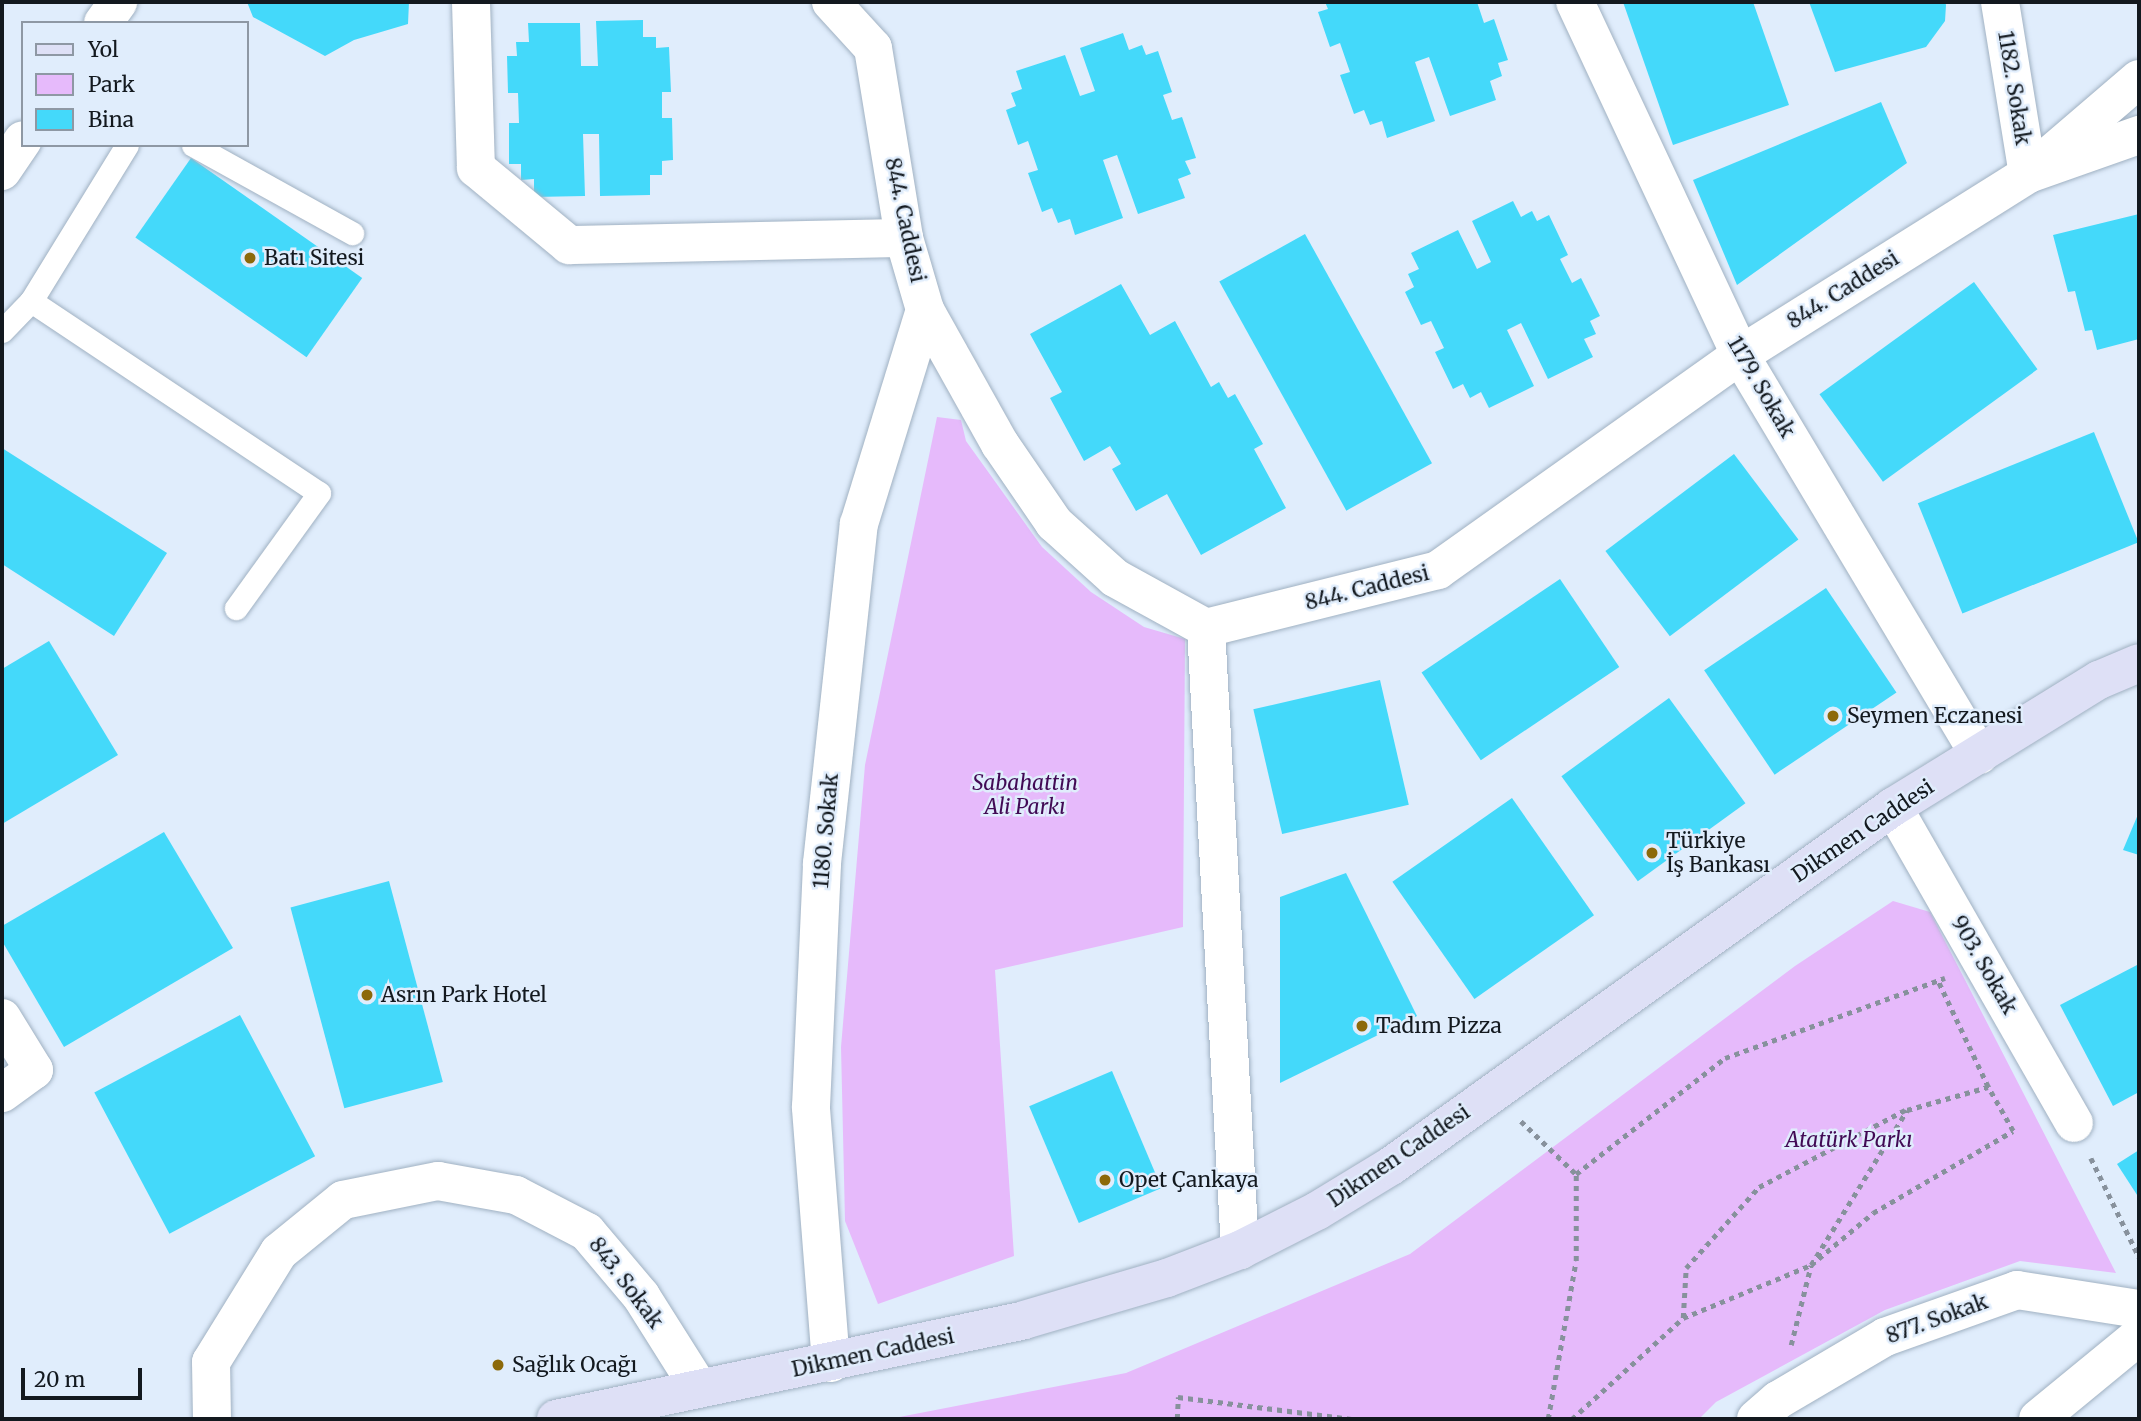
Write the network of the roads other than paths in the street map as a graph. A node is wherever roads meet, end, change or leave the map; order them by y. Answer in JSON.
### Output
{"nodes":[{"id":1,"x":118,"y":2,"type":"edge"},
{"id":2,"x":471,"y":2,"type":"edge"},
{"id":3,"x":831,"y":2,"type":"edge"},
{"id":4,"x":1575,"y":2,"type":"edge"},
{"id":5,"x":2000,"y":2,"type":"edge"},
{"id":6,"x":104,"y":21,"type":"edge"},
{"id":7,"x":2139,"y":79,"type":"edge"},
{"id":8,"x":2139,"y":135,"type":"edge"},
{"id":9,"x":21,"y":143,"type":"edge"},
{"id":10,"x":126,"y":147,"type":"edge"},
{"id":11,"x":197,"y":147,"type":"edge"},
{"id":12,"x":2,"y":171,"type":"edge"},
{"id":13,"x":2028,"y":174,"type":"junction"},
{"id":14,"x":352,"y":233,"type":"dead end"},
{"id":15,"x":904,"y":238,"type":"junction"},
{"id":16,"x":31,"y":301,"type":"junction"},
{"id":17,"x":925,"y":310,"type":"junction"},
{"id":18,"x":2,"y":331,"type":"edge"},
{"id":19,"x":1740,"y":355,"type":"junction"},
{"id":20,"x":236,"y":608,"type":"dead end"},
{"id":21,"x":1206,"y":628,"type":"junction"},
{"id":22,"x":2139,"y":663,"type":"edge"},
{"id":23,"x":1979,"y":755,"type":"junction"},
{"id":24,"x":1894,"y":807,"type":"junction"},
{"id":25,"x":2,"y":1018,"type":"edge"},
{"id":26,"x":2,"y":1093,"type":"edge"},
{"id":27,"x":2074,"y":1123,"type":"road end"},
{"id":28,"x":1240,"y":1250,"type":"junction"},
{"id":29,"x":2139,"y":1309,"type":"edge"},
{"id":30,"x":2139,"y":1336,"type":"edge"},
{"id":31,"x":831,"y":1363,"type":"junction"},
{"id":32,"x":2100,"y":1369,"type":"junction"},
{"id":33,"x":2139,"y":1375,"type":"edge"},
{"id":34,"x":699,"y":1388,"type":"junction"},
{"id":35,"x":1767,"y":1410,"type":"edge"},
{"id":36,"x":577,"y":1417,"type":"edge"},
{"id":37,"x":212,"y":1419,"type":"edge"},
{"id":38,"x":2038,"y":1419,"type":"edge"}],
"edges":[{"from":1,"to":6,"type":"street"},
{"from":2,"to":15,"type":"street"},
{"from":3,"to":15,"type":"street","name":"844. Caddesi"},
{"from":4,"to":19,"type":"street","name":"1179. Sokak"},
{"from":5,"to":13,"type":"street","name":"1182. Sokak"},
{"from":7,"to":13,"type":"street","name":"844. Caddesi"},
{"from":8,"to":13,"type":"street"},
{"from":9,"to":12,"type":"street"},
{"from":10,"to":16,"type":"lane"},
{"from":11,"to":14,"type":"lane"},
{"from":13,"to":19,"type":"street","name":"844. Caddesi"},
{"from":15,"to":17,"type":"street","name":"844. Caddesi"},
{"from":16,"to":18,"type":"lane"},
{"from":16,"to":20,"type":"lane"},
{"from":17,"to":21,"type":"street","name":"844. Caddesi"},
{"from":17,"to":31,"type":"street","name":"1180. Sokak"},
{"from":19,"to":21,"type":"street","name":"844. Caddesi"},
{"from":19,"to":23,"type":"street","name":"1179. Sokak"},
{"from":21,"to":28,"type":"street"},
{"from":22,"to":23,"type":"main road","name":"Dikmen Caddesi"},
{"from":23,"to":24,"type":"main road","name":"Dikmen Caddesi"},
{"from":24,"to":27,"type":"street","name":"903. Sokak"},
{"from":24,"to":28,"type":"main road","name":"Dikmen Caddesi"},
{"from":25,"to":26,"type":"street"},
{"from":28,"to":31,"type":"main road","name":"Dikmen Caddesi"},
{"from":29,"to":35,"type":"street","name":"877. Sokak"},
{"from":30,"to":32,"type":"street"},
{"from":31,"to":34,"type":"main road","name":"Dikmen Caddesi"},
{"from":32,"to":33,"type":"street"},
{"from":32,"to":38,"type":"street"},
{"from":34,"to":36,"type":"main road","name":"Dikmen Caddesi"},
{"from":34,"to":37,"type":"street","name":"843. Sokak"}]}
